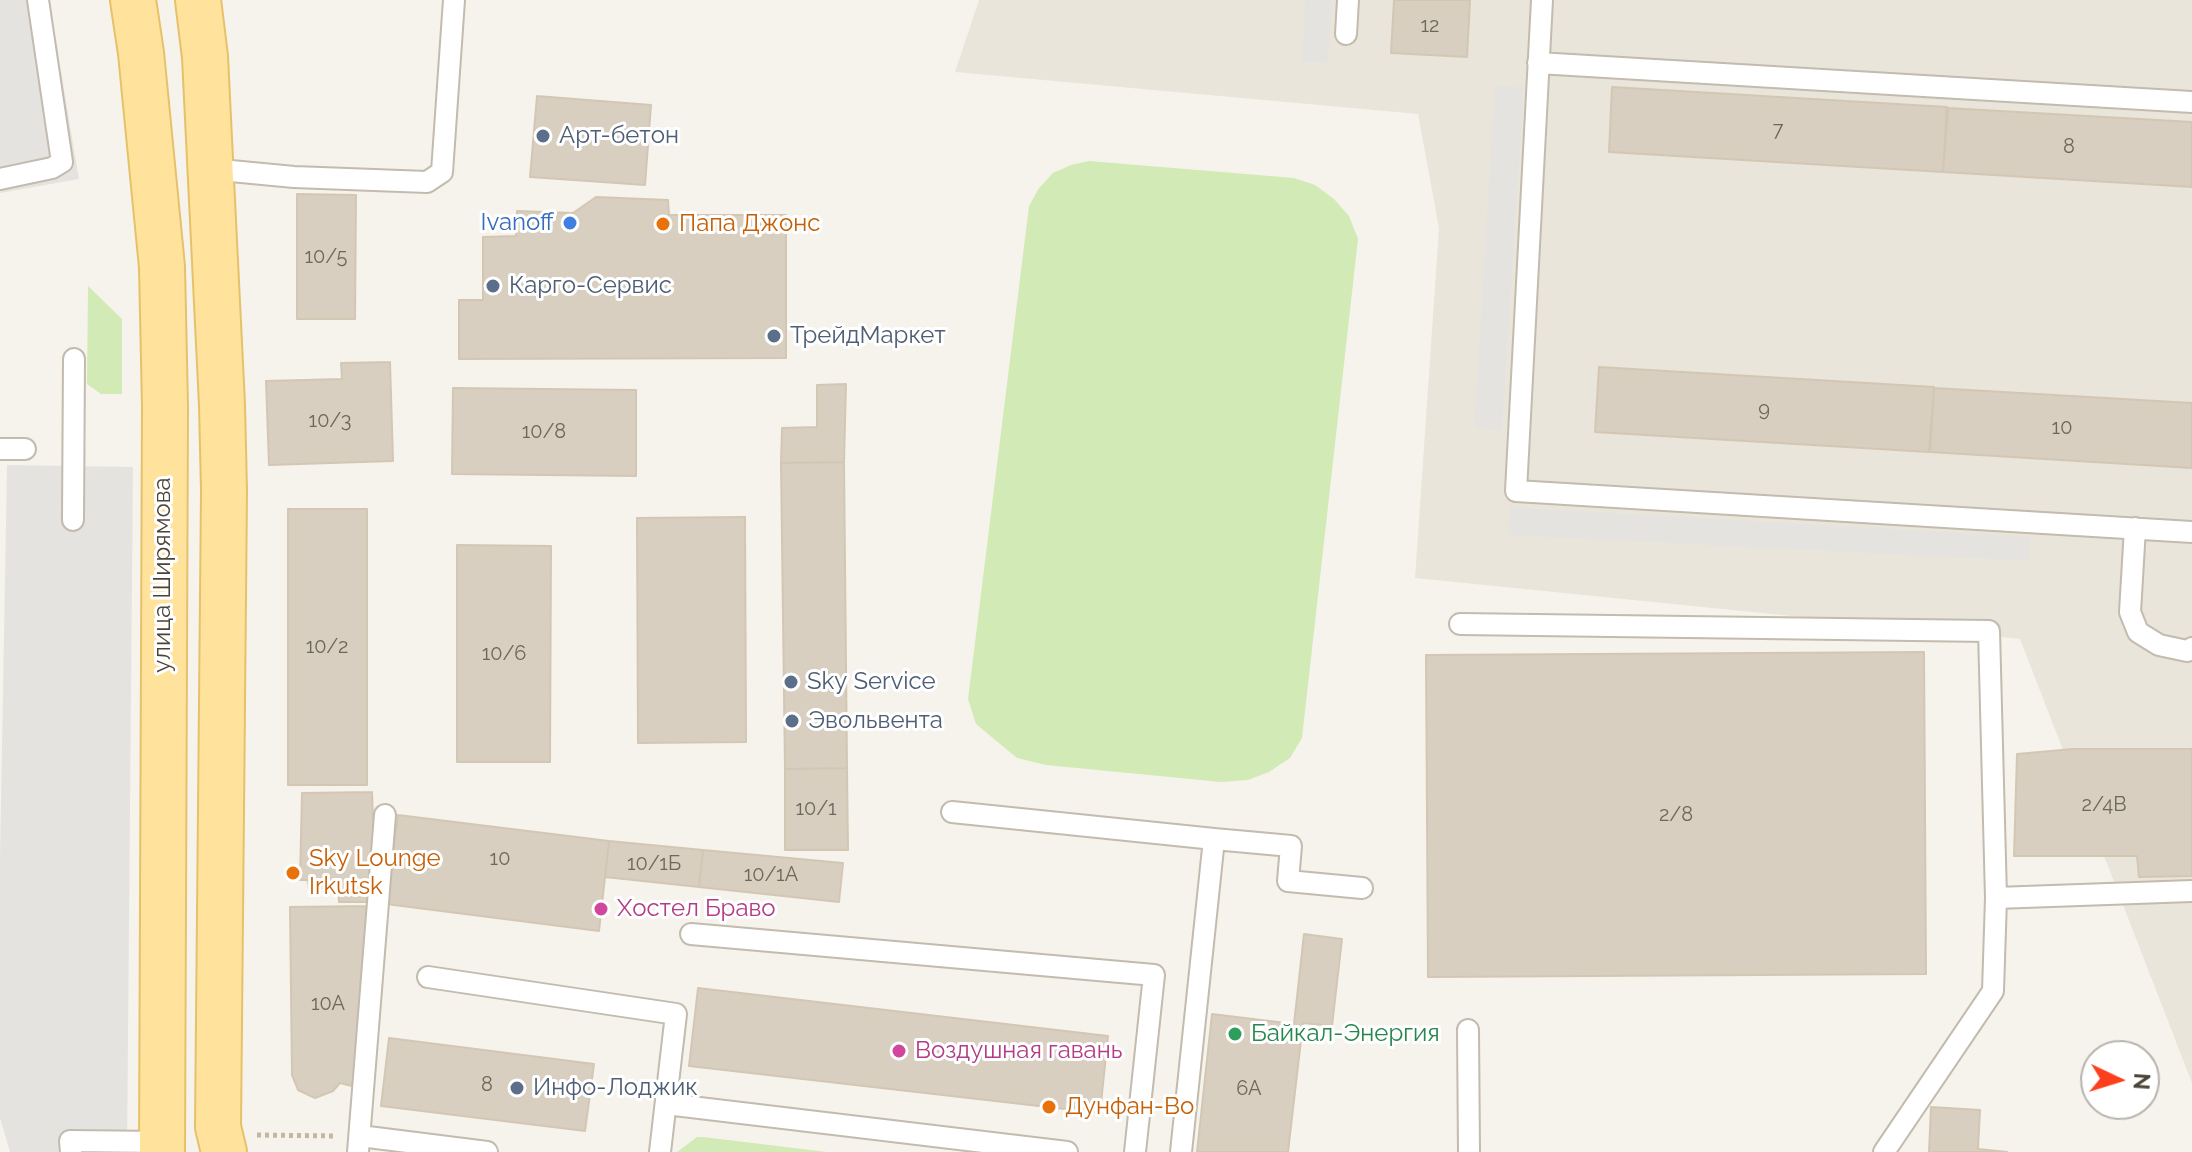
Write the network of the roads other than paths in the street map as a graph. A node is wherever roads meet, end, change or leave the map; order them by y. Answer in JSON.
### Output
{"nodes":[{"id":1,"x":38,"y":0,"type":"edge"},
{"id":2,"x":133,"y":0,"type":"edge"},
{"id":3,"x":198,"y":0,"type":"edge"},
{"id":4,"x":454,"y":0,"type":"edge"},
{"id":5,"x":1348,"y":0,"type":"edge"},
{"id":6,"x":1542,"y":0,"type":"edge"},
{"id":7,"x":1346,"y":34,"type":"dead end"},
{"id":8,"x":1538,"y":63,"type":"junction"},
{"id":9,"x":2192,"y":102,"type":"edge"},
{"id":10,"x":210,"y":169,"type":"junction"},
{"id":11,"x":0,"y":179,"type":"edge"},
{"id":12,"x":74,"y":359,"type":"dead end"},
{"id":13,"x":0,"y":449,"type":"edge"},
{"id":14,"x":25,"y":449,"type":"dead end"},
{"id":15,"x":73,"y":520,"type":"dead end"},
{"id":16,"x":2135,"y":528,"type":"junction"},
{"id":17,"x":2192,"y":532,"type":"edge"},
{"id":18,"x":1460,"y":624,"type":"dead end"},
{"id":19,"x":2192,"y":648,"type":"edge"},
{"id":20,"x":952,"y":812,"type":"dead end"},
{"id":21,"x":385,"y":815,"type":"dead end"},
{"id":22,"x":1214,"y":839,"type":"junction"},
{"id":23,"x":1362,"y":888,"type":"dead end"},
{"id":24,"x":2192,"y":891,"type":"edge"},
{"id":25,"x":1996,"y":898,"type":"junction"},
{"id":26,"x":691,"y":934,"type":"dead end"},
{"id":27,"x":428,"y":977,"type":"dead end"},
{"id":28,"x":1468,"y":1030,"type":"dead end"},
{"id":29,"x":666,"y":1104,"type":"junction"},
{"id":30,"x":234,"y":1143,"type":"edge"},
{"id":31,"x":359,"y":1144,"type":"edge"},
{"id":32,"x":70,"y":1146,"type":"edge"},
{"id":33,"x":162,"y":1147,"type":"edge"},
{"id":34,"x":487,"y":1152,"type":"edge"},
{"id":35,"x":660,"y":1152,"type":"edge"},
{"id":36,"x":1067,"y":1152,"type":"edge"},
{"id":37,"x":1135,"y":1152,"type":"edge"},
{"id":38,"x":1181,"y":1152,"type":"edge"},
{"id":39,"x":1469,"y":1152,"type":"edge"},
{"id":40,"x":1884,"y":1152,"type":"edge"}],
"edges":[{"from":1,"to":11,"type":"lane"},
{"from":2,"to":33,"type":"main road","name":"улица Ширямова"},
{"from":3,"to":10,"type":"main road"},
{"from":4,"to":10,"type":"lane"},
{"from":5,"to":7,"type":"lane"},
{"from":6,"to":8,"type":"lane"},
{"from":8,"to":9,"type":"lane"},
{"from":8,"to":16,"type":"lane"},
{"from":10,"to":30,"type":"main road"},
{"from":12,"to":15,"type":"lane"},
{"from":13,"to":14,"type":"lane"},
{"from":16,"to":17,"type":"lane"},
{"from":16,"to":19,"type":"lane"},
{"from":18,"to":25,"type":"lane"},
{"from":20,"to":22,"type":"lane"},
{"from":21,"to":31,"type":"lane"},
{"from":22,"to":23,"type":"lane"},
{"from":22,"to":38,"type":"lane"},
{"from":24,"to":25,"type":"lane"},
{"from":25,"to":40,"type":"lane"},
{"from":26,"to":37,"type":"lane"},
{"from":27,"to":29,"type":"lane"},
{"from":28,"to":39,"type":"lane"},
{"from":29,"to":35,"type":"lane"},
{"from":29,"to":36,"type":"lane"},
{"from":31,"to":34,"type":"lane"},
{"from":32,"to":33,"type":"lane"}]}
